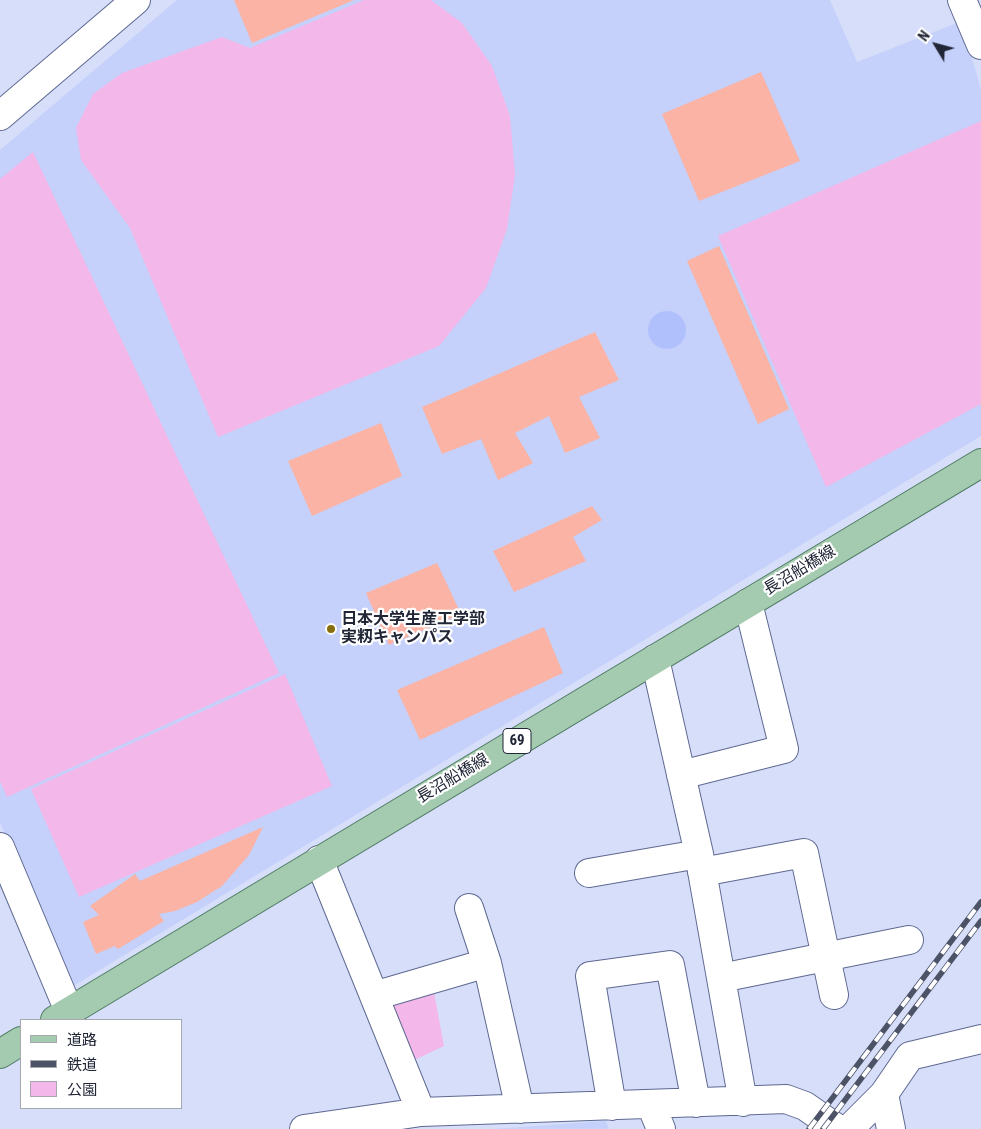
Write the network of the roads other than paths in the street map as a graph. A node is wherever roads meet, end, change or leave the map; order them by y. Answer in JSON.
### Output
{"nodes":[{"id":1,"x":136,"y":0,"type":"edge"},
{"id":2,"x":962,"y":0,"type":"edge"},
{"id":3,"x":981,"y":45,"type":"edge"},
{"id":4,"x":0,"y":116,"type":"edge"},
{"id":5,"x":981,"y":462,"type":"edge"},
{"id":6,"x":748,"y":603,"type":"junction"},
{"id":7,"x":655,"y":658,"type":"junction"},
{"id":8,"x":681,"y":775,"type":"junction"},
{"id":9,"x":0,"y":847,"type":"edge"},
{"id":10,"x":319,"y":860,"type":"junction"},
{"id":11,"x":700,"y":863,"type":"junction"},
{"id":12,"x":589,"y":873,"type":"dead end"},
{"id":13,"x":8,"y":891,"type":"edge"},
{"id":14,"x":469,"y":908,"type":"dead end"},
{"id":15,"x":909,"y":940,"type":"dead end"},
{"id":16,"x":826,"y":957,"type":"junction"},
{"id":17,"x":487,"y":963,"type":"junction"},
{"id":18,"x":721,"y":978,"type":"junction"},
{"id":19,"x":374,"y":996,"type":"junction"},
{"id":20,"x":834,"y":996,"type":"dead end"},
{"id":21,"x":62,"y":1016,"type":"edge"},
{"id":22,"x":981,"y":1039,"type":"edge"},
{"id":23,"x":20,"y":1042,"type":"edge"},
{"id":24,"x":0,"y":1054,"type":"edge"},
{"id":25,"x":884,"y":1094,"type":"junction"},
{"id":26,"x":742,"y":1102,"type":"junction"},
{"id":27,"x":696,"y":1103,"type":"junction"},
{"id":28,"x":612,"y":1106,"type":"junction"},
{"id":29,"x":520,"y":1109,"type":"junction"},
{"id":30,"x":421,"y":1112,"type":"junction"},
{"id":31,"x":656,"y":1117,"type":"edge"},
{"id":32,"x":304,"y":1129,"type":"edge"},
{"id":33,"x":838,"y":1129,"type":"edge"},
{"id":34,"x":849,"y":1129,"type":"edge"},
{"id":35,"x":891,"y":1129,"type":"edge"}],
"edges":[{"from":1,"to":4,"type":"street"},
{"from":2,"to":3,"type":"street"},
{"from":5,"to":6,"type":"main road","name":"長沼船橋線","number":"69"},
{"from":6,"to":7,"type":"main road","name":"長沼船橋線","number":"69"},
{"from":6,"to":8,"type":"street"},
{"from":7,"to":8,"type":"street"},
{"from":7,"to":10,"type":"main road","name":"長沼船橋線","number":"69"},
{"from":8,"to":11,"type":"street"},
{"from":9,"to":13,"type":"street"},
{"from":10,"to":19,"type":"street"},
{"from":10,"to":21,"type":"main road","name":"長沼船橋線","number":"69"},
{"from":11,"to":12,"type":"street"},
{"from":11,"to":16,"type":"street"},
{"from":11,"to":18,"type":"street"},
{"from":13,"to":21,"type":"street"},
{"from":14,"to":17,"type":"street"},
{"from":15,"to":16,"type":"street"},
{"from":16,"to":18,"type":"street"},
{"from":16,"to":20,"type":"street"},
{"from":17,"to":19,"type":"street"},
{"from":17,"to":29,"type":"street"},
{"from":18,"to":26,"type":"street"},
{"from":19,"to":30,"type":"street"},
{"from":22,"to":25,"type":"street"},
{"from":23,"to":24,"type":"main road"},
{"from":25,"to":34,"type":"street"},
{"from":25,"to":35,"type":"street"},
{"from":26,"to":27,"type":"street"},
{"from":26,"to":33,"type":"street"},
{"from":27,"to":28,"type":"street"},
{"from":27,"to":31,"type":"street"},
{"from":28,"to":29,"type":"street"},
{"from":28,"to":31,"type":"street"},
{"from":29,"to":30,"type":"street"},
{"from":30,"to":32,"type":"street"}]}
